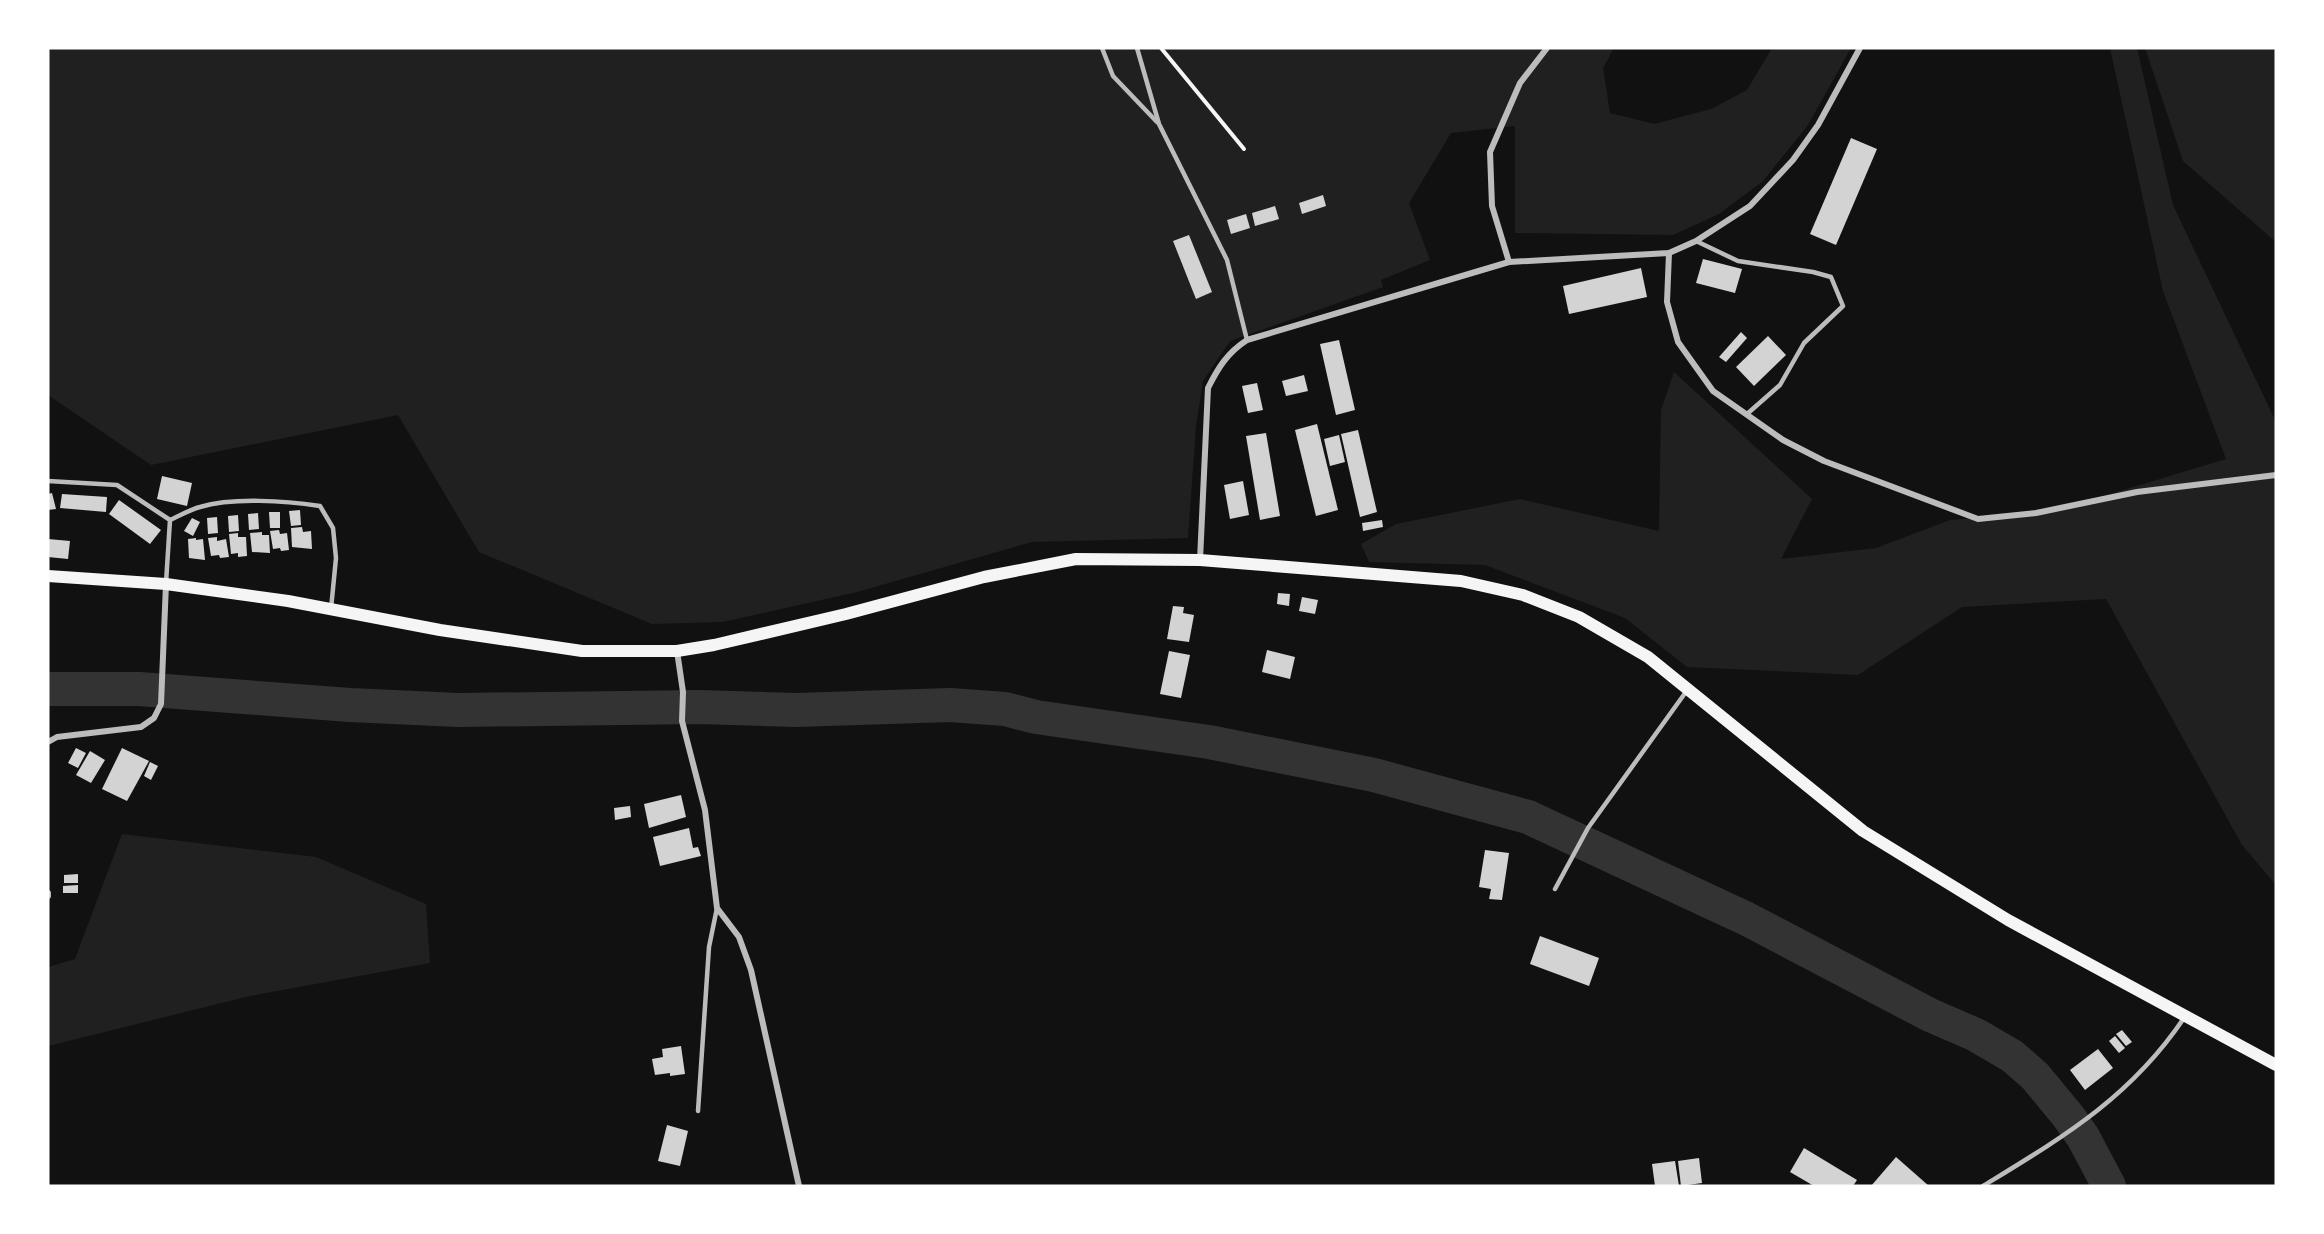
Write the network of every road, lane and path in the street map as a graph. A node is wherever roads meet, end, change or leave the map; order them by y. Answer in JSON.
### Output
{"nodes":[{"id":1,"x":1102,"y":48,"type":"edge"},
{"id":2,"x":1137,"y":48,"type":"edge"},
{"id":3,"x":1161,"y":48,"type":"edge"},
{"id":4,"x":1547,"y":48,"type":"edge"},
{"id":5,"x":1860,"y":48,"type":"edge"},
{"id":6,"x":1158,"y":124,"type":"junction"},
{"id":7,"x":1244,"y":149,"type":"dead end"},
{"id":8,"x":1696,"y":241,"type":"junction"},
{"id":9,"x":1669,"y":253,"type":"junction"},
{"id":10,"x":1509,"y":262,"type":"junction"},
{"id":11,"x":1246,"y":340,"type":"junction"},
{"id":12,"x":1747,"y":414,"type":"junction"},
{"id":13,"x":2276,"y":475,"type":"edge"},
{"id":14,"x":48,"y":481,"type":"edge"},
{"id":15,"x":170,"y":520,"type":"junction"},
{"id":16,"x":1200,"y":560,"type":"junction"},
{"id":17,"x":48,"y":576,"type":"edge"},
{"id":18,"x":166,"y":584,"type":"junction"},
{"id":19,"x":331,"y":609,"type":"junction"},
{"id":20,"x":677,"y":651,"type":"junction"},
{"id":21,"x":1688,"y":689,"type":"junction"},
{"id":22,"x":48,"y":742,"type":"edge"},
{"id":23,"x":1555,"y":889,"type":"dead end"},
{"id":24,"x":717,"y":908,"type":"junction"},
{"id":25,"x":2185,"y":1016,"type":"junction"},
{"id":26,"x":2276,"y":1065,"type":"edge"},
{"id":27,"x":698,"y":1110,"type":"dead end"},
{"id":28,"x":799,"y":1186,"type":"edge"},
{"id":29,"x":1983,"y":1186,"type":"edge"}],
"edges":[{"from":1,"to":6,"type":"lane"},
{"from":2,"to":6,"type":"lane"},
{"from":3,"to":7,"type":"path"},
{"from":4,"to":10,"type":"street"},
{"from":5,"to":8,"type":"street"},
{"from":6,"to":11,"type":"lane"},
{"from":8,"to":9,"type":"street"},
{"from":8,"to":12,"type":"lane"},
{"from":9,"to":10,"type":"street"},
{"from":9,"to":12,"type":"street"},
{"from":10,"to":11,"type":"street"},
{"from":11,"to":16,"type":"street"},
{"from":12,"to":13,"type":"street"},
{"from":14,"to":15,"type":"lane"},
{"from":15,"to":18,"type":"lane"},
{"from":15,"to":19,"type":"lane"},
{"from":16,"to":20,"type":"main road"},
{"from":16,"to":21,"type":"main road"},
{"from":17,"to":18,"type":"main road"},
{"from":18,"to":19,"type":"main road"},
{"from":18,"to":22,"type":"street"},
{"from":19,"to":20,"type":"main road"},
{"from":20,"to":24,"type":"street"},
{"from":21,"to":23,"type":"lane"},
{"from":21,"to":25,"type":"main road"},
{"from":24,"to":27,"type":"lane"},
{"from":24,"to":28,"type":"street"},
{"from":25,"to":26,"type":"main road"},
{"from":25,"to":29,"type":"lane"}]}
